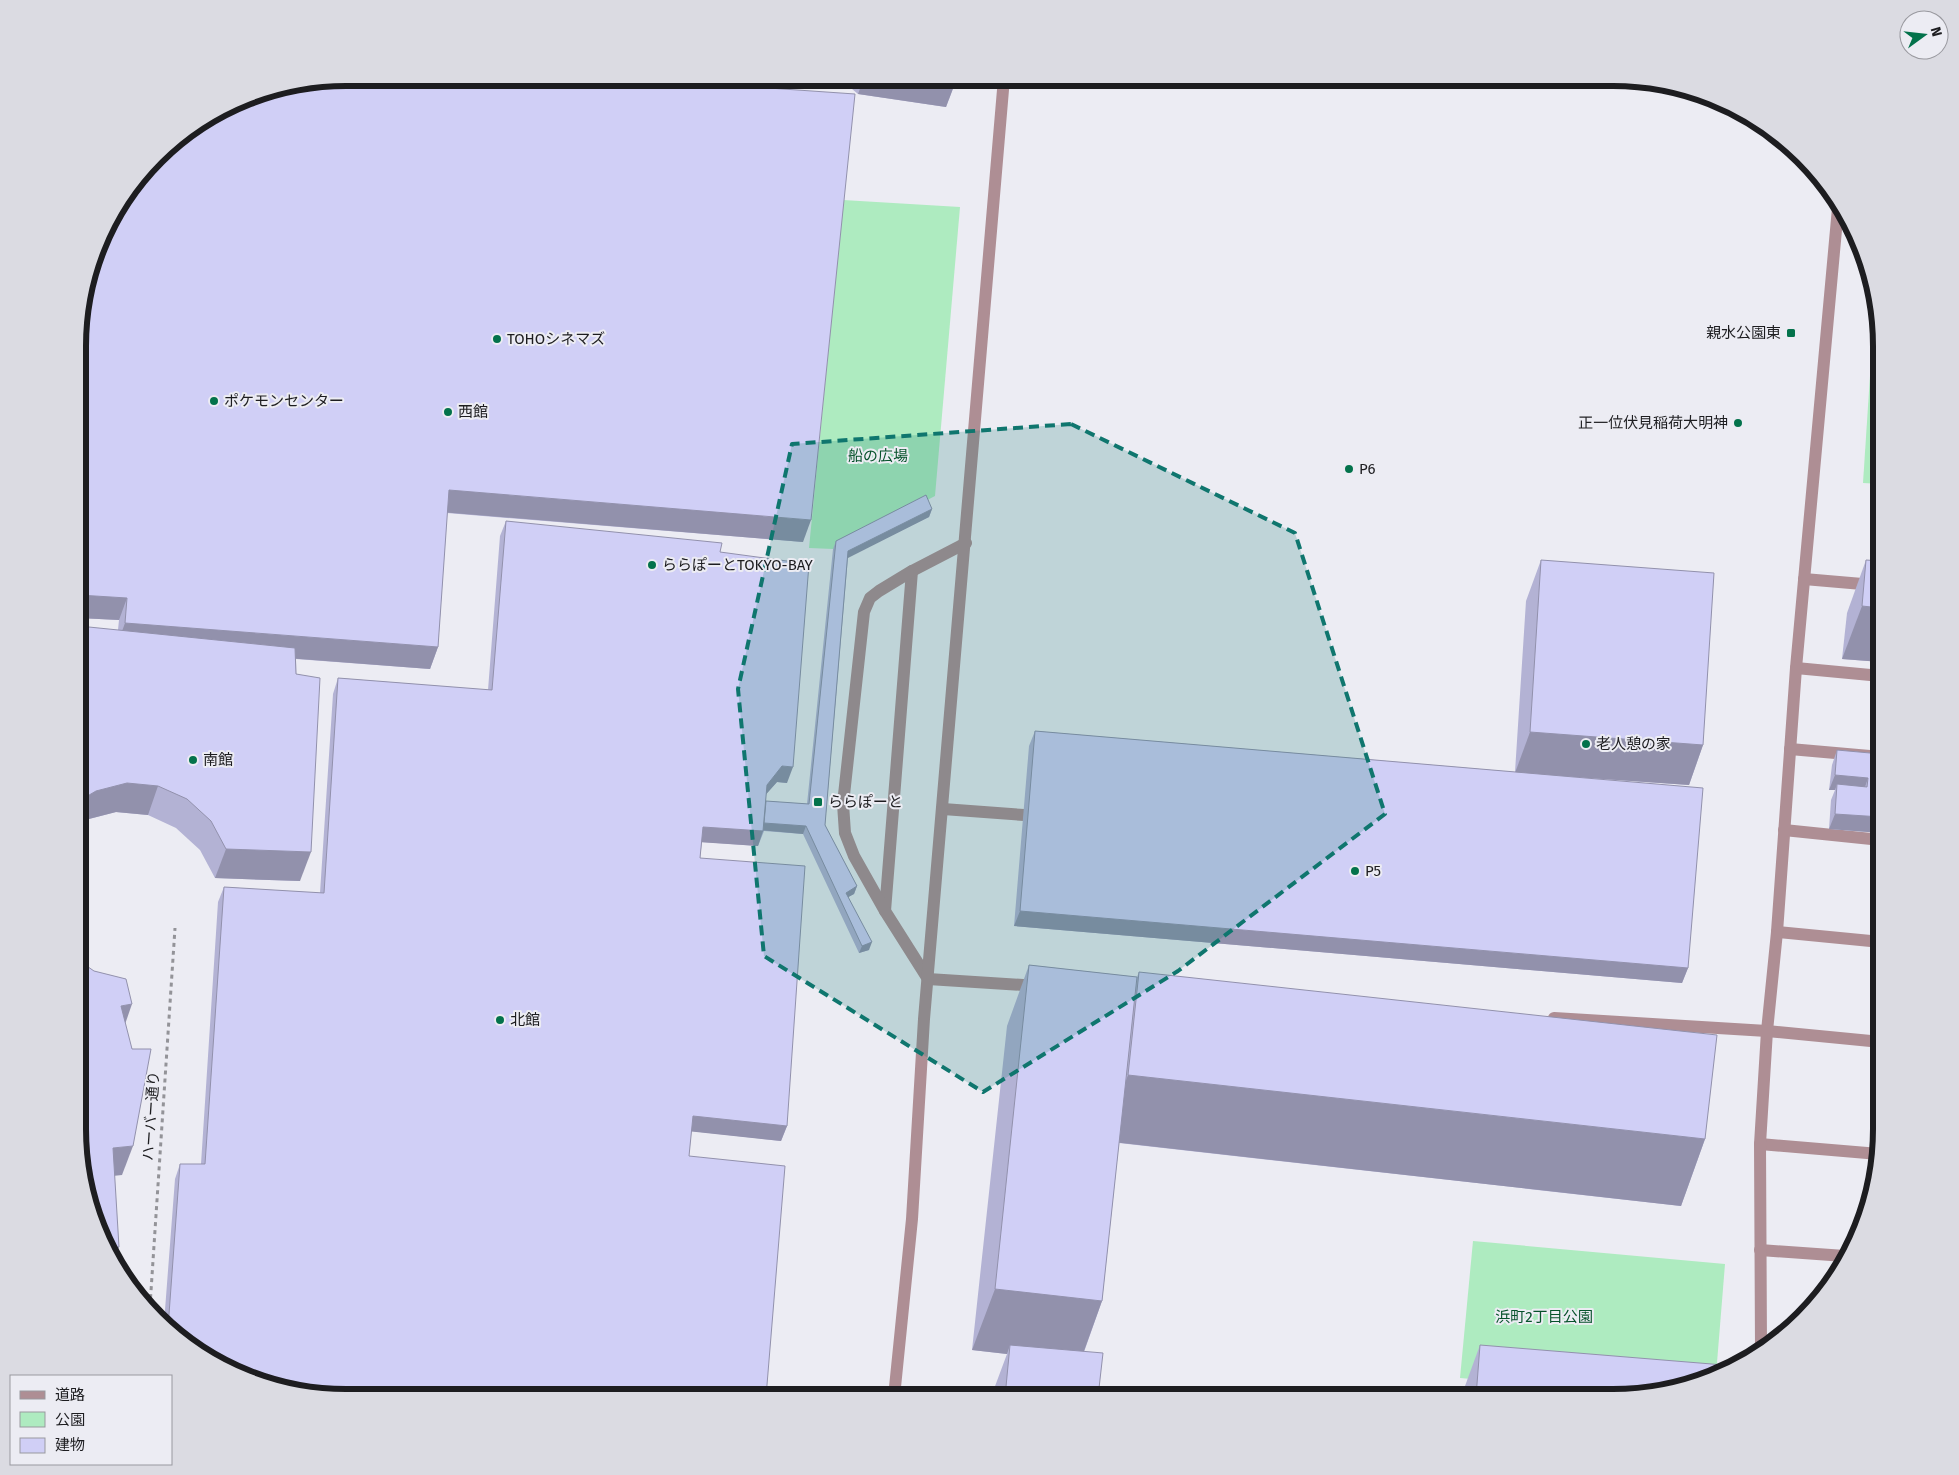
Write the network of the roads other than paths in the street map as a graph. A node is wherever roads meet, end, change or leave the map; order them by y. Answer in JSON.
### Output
{"nodes":[{"id":1,"x":1003,"y":86,"type":"edge"},
{"id":2,"x":1837,"y":215,"type":"edge"},
{"id":3,"x":966,"y":544,"type":"junction"},
{"id":4,"x":912,"y":571,"type":"junction"},
{"id":5,"x":1804,"y":579,"type":"junction"},
{"id":6,"x":1873,"y":584,"type":"edge"},
{"id":7,"x":1796,"y":668,"type":"junction"},
{"id":8,"x":1873,"y":675,"type":"edge"},
{"id":9,"x":1790,"y":749,"type":"junction"},
{"id":10,"x":1873,"y":756,"type":"edge"},
{"id":11,"x":943,"y":809,"type":"junction"},
{"id":12,"x":1024,"y":815,"type":"dead end"},
{"id":13,"x":1784,"y":830,"type":"junction"},
{"id":14,"x":1873,"y":839,"type":"edge"},
{"id":15,"x":885,"y":911,"type":"junction"},
{"id":16,"x":1777,"y":932,"type":"junction"},
{"id":17,"x":1873,"y":941,"type":"edge"},
{"id":18,"x":928,"y":979,"type":"junction"},
{"id":19,"x":1054,"y":987,"type":"edge"},
{"id":20,"x":1540,"y":1017,"type":"edge"},
{"id":21,"x":1767,"y":1032,"type":"junction"},
{"id":22,"x":1873,"y":1041,"type":"edge"},
{"id":23,"x":1760,"y":1144,"type":"junction"},
{"id":24,"x":1872,"y":1153,"type":"edge"},
{"id":25,"x":1760,"y":1250,"type":"junction"},
{"id":26,"x":1839,"y":1256,"type":"edge"},
{"id":27,"x":1764,"y":1340,"type":"edge"},
{"id":28,"x":895,"y":1389,"type":"edge"}],
"edges":[{"from":1,"to":3,"type":"street"},
{"from":2,"to":5,"type":"street"},
{"from":3,"to":4,"type":"street"},
{"from":3,"to":11,"type":"street"},
{"from":4,"to":15,"type":"street"},
{"from":4,"to":15,"type":"street"},
{"from":5,"to":6,"type":"street"},
{"from":5,"to":7,"type":"street"},
{"from":7,"to":8,"type":"street"},
{"from":7,"to":9,"type":"street"},
{"from":9,"to":10,"type":"street"},
{"from":9,"to":13,"type":"street"},
{"from":11,"to":12,"type":"street"},
{"from":11,"to":18,"type":"street"},
{"from":13,"to":14,"type":"street"},
{"from":13,"to":16,"type":"street"},
{"from":15,"to":18,"type":"street"},
{"from":16,"to":17,"type":"street"},
{"from":16,"to":21,"type":"street"},
{"from":18,"to":19,"type":"street"},
{"from":18,"to":28,"type":"street"},
{"from":20,"to":21,"type":"street"},
{"from":21,"to":22,"type":"street"},
{"from":21,"to":23,"type":"street"},
{"from":23,"to":24,"type":"street"},
{"from":23,"to":25,"type":"street"},
{"from":25,"to":26,"type":"street"},
{"from":25,"to":27,"type":"street"}]}
